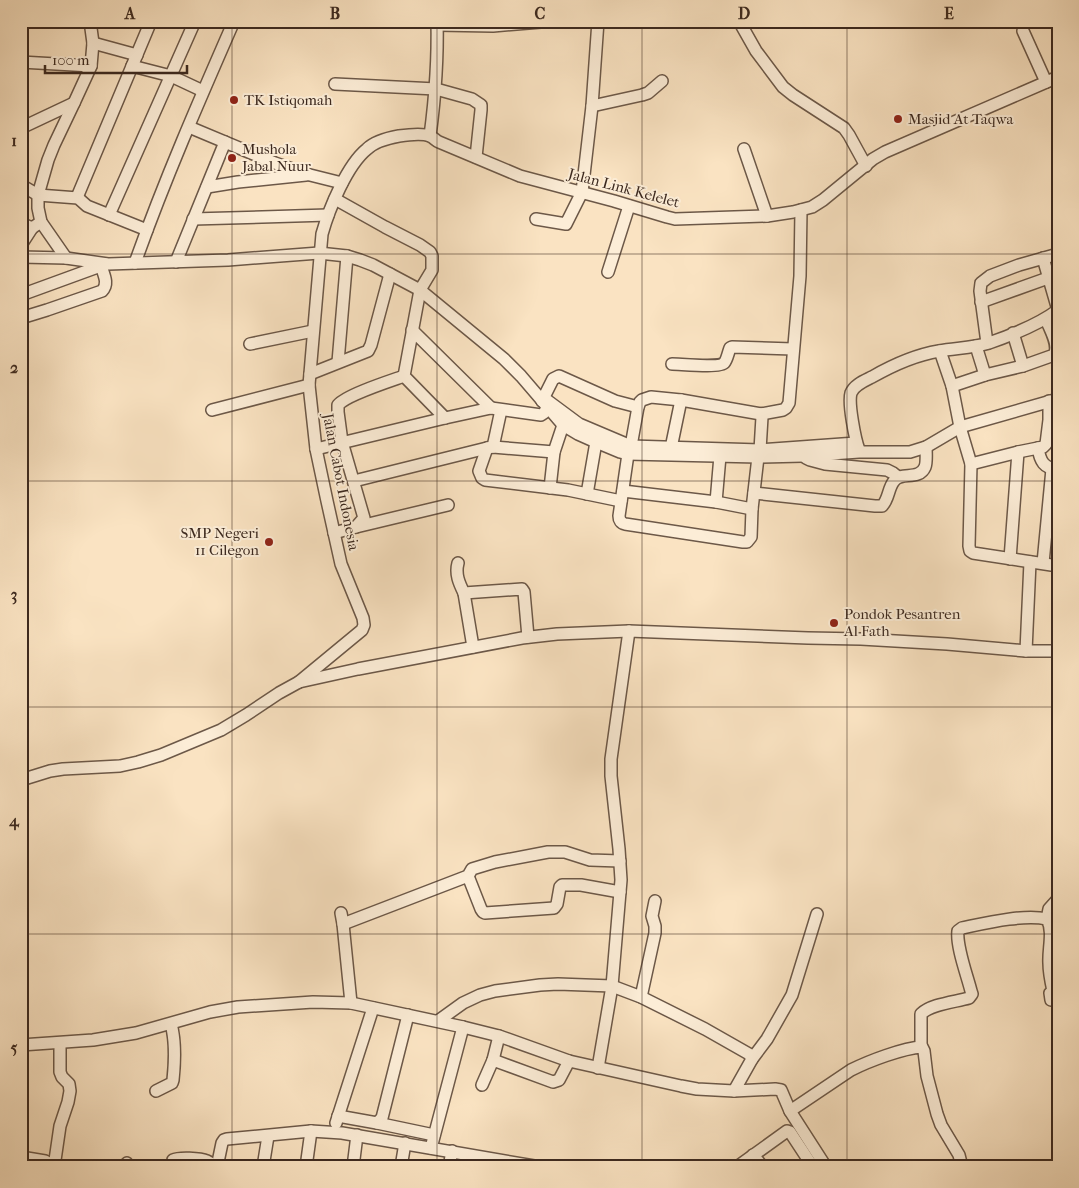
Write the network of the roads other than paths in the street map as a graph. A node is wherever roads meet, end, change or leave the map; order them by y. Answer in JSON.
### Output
{"nodes":[{"id":1,"x":90,"y":21,"type":"edge"},
{"id":2,"x":151,"y":21,"type":"edge"},
{"id":3,"x":195,"y":21,"type":"edge"},
{"id":4,"x":234,"y":21,"type":"edge"},
{"id":5,"x":553,"y":21,"type":"edge"},
{"id":6,"x":598,"y":21,"type":"edge"},
{"id":7,"x":739,"y":21,"type":"edge"},
{"id":8,"x":437,"y":23,"type":"edge"},
{"id":9,"x":1023,"y":31,"type":"dead end"},
{"id":10,"x":93,"y":43,"type":"junction"},
{"id":11,"x":137,"y":55,"type":"junction"},
{"id":12,"x":21,"y":62,"type":"edge"},
{"id":13,"x":91,"y":66,"type":"junction"},
{"id":14,"x":132,"y":66,"type":"junction"},
{"id":15,"x":171,"y":76,"type":"junction"},
{"id":16,"x":1058,"y":77,"type":"edge"},
{"id":17,"x":662,"y":81,"type":"dead end"},
{"id":18,"x":1046,"y":82,"type":"junction"},
{"id":19,"x":335,"y":84,"type":"dead end"},
{"id":20,"x":436,"y":89,"type":"junction"},
{"id":21,"x":203,"y":91,"type":"junction"},
{"id":22,"x":74,"y":104,"type":"junction"},
{"id":23,"x":592,"y":106,"type":"junction"},
{"id":24,"x":189,"y":127,"type":"junction"},
{"id":25,"x":21,"y":128,"type":"edge"},
{"id":26,"x":430,"y":136,"type":"junction"},
{"id":27,"x":225,"y":142,"type":"junction"},
{"id":28,"x":744,"y":149,"type":"dead end"},
{"id":29,"x":476,"y":157,"type":"junction"},
{"id":30,"x":866,"y":166,"type":"junction"},
{"id":31,"x":310,"y":175,"type":"junction"},
{"id":32,"x":342,"y":183,"type":"junction"},
{"id":33,"x":21,"y":185,"type":"edge"},
{"id":34,"x":207,"y":187,"type":"junction"},
{"id":35,"x":582,"y":192,"type":"junction"},
{"id":36,"x":38,"y":195,"type":"junction"},
{"id":37,"x":78,"y":198,"type":"junction"},
{"id":38,"x":335,"y":199,"type":"junction"},
{"id":39,"x":629,"y":206,"type":"junction"},
{"id":40,"x":801,"y":210,"type":"junction"},
{"id":41,"x":109,"y":215,"type":"junction"},
{"id":42,"x":328,"y":216,"type":"junction"},
{"id":43,"x":767,"y":216,"type":"junction"},
{"id":44,"x":193,"y":219,"type":"junction"},
{"id":45,"x":536,"y":219,"type":"dead end"},
{"id":46,"x":32,"y":224,"type":"edge"},
{"id":47,"x":147,"y":230,"type":"junction"},
{"id":48,"x":21,"y":245,"type":"edge"},
{"id":49,"x":319,"y":252,"type":"junction"},
{"id":50,"x":1058,"y":254,"type":"edge"},
{"id":51,"x":347,"y":256,"type":"junction"},
{"id":52,"x":21,"y":257,"type":"edge"},
{"id":53,"x":66,"y":258,"type":"junction"},
{"id":54,"x":1043,"y":258,"type":"junction"},
{"id":55,"x":176,"y":262,"type":"junction"},
{"id":56,"x":135,"y":263,"type":"junction"},
{"id":57,"x":105,"y":265,"type":"junction"},
{"id":58,"x":608,"y":272,"type":"dead end"},
{"id":59,"x":390,"y":274,"type":"junction"},
{"id":60,"x":1048,"y":278,"type":"junction"},
{"id":61,"x":420,"y":290,"type":"junction"},
{"id":62,"x":21,"y":295,"type":"edge"},
{"id":63,"x":981,"y":302,"type":"junction"},
{"id":64,"x":1058,"y":310,"type":"edge"},
{"id":65,"x":21,"y":318,"type":"edge"},
{"id":66,"x":1046,"y":319,"type":"junction"},
{"id":67,"x":412,"y":330,"type":"junction"},
{"id":68,"x":313,"y":331,"type":"junction"},
{"id":69,"x":1013,"y":333,"type":"junction"},
{"id":70,"x":250,"y":344,"type":"dead end"},
{"id":71,"x":982,"y":345,"type":"junction"},
{"id":72,"x":794,"y":349,"type":"junction"},
{"id":73,"x":940,"y":351,"type":"junction"},
{"id":74,"x":338,"y":362,"type":"junction"},
{"id":75,"x":672,"y":364,"type":"dead end"},
{"id":76,"x":1023,"y":366,"type":"junction"},
{"id":77,"x":985,"y":375,"type":"junction"},
{"id":78,"x":404,"y":376,"type":"junction"},
{"id":79,"x":310,"y":380,"type":"junction"},
{"id":80,"x":952,"y":386,"type":"junction"},
{"id":81,"x":681,"y":400,"type":"junction"},
{"id":82,"x":1054,"y":400,"type":"edge"},
{"id":83,"x":545,"y":402,"type":"junction"},
{"id":84,"x":638,"y":407,"type":"junction"},
{"id":85,"x":496,"y":409,"type":"junction"},
{"id":86,"x":212,"y":410,"type":"dead end"},
{"id":87,"x":761,"y":414,"type":"junction"},
{"id":88,"x":445,"y":418,"type":"junction"},
{"id":89,"x":563,"y":425,"type":"junction"},
{"id":90,"x":960,"y":427,"type":"junction"},
{"id":91,"x":342,"y":442,"type":"junction"},
{"id":92,"x":596,"y":442,"type":"junction"},
{"id":93,"x":490,"y":447,"type":"junction"},
{"id":94,"x":858,"y":447,"type":"junction"},
{"id":95,"x":926,"y":447,"type":"junction"},
{"id":96,"x":671,"y":448,"type":"junction"},
{"id":97,"x":1038,"y":448,"type":"junction"},
{"id":98,"x":316,"y":449,"type":"junction"},
{"id":99,"x":630,"y":450,"type":"junction"},
{"id":100,"x":554,"y":452,"type":"junction"},
{"id":101,"x":707,"y":452,"type":"junction"},
{"id":102,"x":1018,"y":452,"type":"junction"},
{"id":103,"x":759,"y":454,"type":"junction"},
{"id":104,"x":720,"y":456,"type":"junction"},
{"id":105,"x":803,"y":456,"type":"junction"},
{"id":106,"x":971,"y":464,"type":"junction"},
{"id":107,"x":1055,"y":469,"type":"edge"},
{"id":108,"x":898,"y":477,"type":"junction"},
{"id":109,"x":354,"y":481,"type":"junction"},
{"id":110,"x":550,"y":488,"type":"junction"},
{"id":111,"x":754,"y":493,"type":"junction"},
{"id":112,"x":587,"y":494,"type":"junction"},
{"id":113,"x":622,"y":496,"type":"junction"},
{"id":114,"x":716,"y":502,"type":"junction"},
{"id":115,"x":448,"y":505,"type":"dead end"},
{"id":116,"x":752,"y":509,"type":"junction"},
{"id":117,"x":356,"y":527,"type":"junction"},
{"id":118,"x":334,"y":533,"type":"junction"},
{"id":119,"x":1010,"y":559,"type":"junction"},
{"id":120,"x":1030,"y":562,"type":"junction"},
{"id":121,"x":458,"y":563,"type":"dead end"},
{"id":122,"x":1043,"y":563,"type":"junction"},
{"id":123,"x":1058,"y":566,"type":"edge"},
{"id":124,"x":464,"y":593,"type":"junction"},
{"id":125,"x":629,"y":631,"type":"junction"},
{"id":126,"x":528,"y":637,"type":"junction"},
{"id":127,"x":473,"y":647,"type":"junction"},
{"id":128,"x":1026,"y":651,"type":"junction"},
{"id":129,"x":1058,"y":651,"type":"edge"},
{"id":130,"x":299,"y":682,"type":"junction"},
{"id":131,"x":21,"y":780,"type":"edge"},
{"id":132,"x":620,"y":861,"type":"junction"},
{"id":133,"x":468,"y":876,"type":"junction"},
{"id":134,"x":620,"y":892,"type":"junction"},
{"id":135,"x":1058,"y":899,"type":"edge"},
{"id":136,"x":655,"y":901,"type":"dead end"},
{"id":137,"x":817,"y":914,"type":"dead end"},
{"id":138,"x":1047,"y":920,"type":"junction"},
{"id":139,"x":612,"y":986,"type":"junction"},
{"id":140,"x":642,"y":998,"type":"junction"},
{"id":141,"x":1051,"y":1000,"type":"dead end"},
{"id":142,"x":351,"y":1003,"type":"junction"},
{"id":143,"x":373,"y":1008,"type":"junction"},
{"id":144,"x":408,"y":1015,"type":"junction"},
{"id":145,"x":438,"y":1021,"type":"junction"},
{"id":146,"x":171,"y":1024,"type":"junction"},
{"id":147,"x":463,"y":1027,"type":"junction"},
{"id":148,"x":499,"y":1036,"type":"junction"},
{"id":149,"x":60,"y":1043,"type":"junction"},
{"id":150,"x":21,"y":1045,"type":"edge"},
{"id":151,"x":921,"y":1046,"type":"junction"},
{"id":152,"x":752,"y":1059,"type":"junction"},
{"id":153,"x":493,"y":1060,"type":"junction"},
{"id":154,"x":569,"y":1060,"type":"junction"},
{"id":155,"x":598,"y":1068,"type":"junction"},
{"id":156,"x":482,"y":1085,"type":"dead end"},
{"id":157,"x":156,"y":1091,"type":"dead end"},
{"id":158,"x":734,"y":1091,"type":"junction"},
{"id":159,"x":790,"y":1111,"type":"junction"},
{"id":160,"x":338,"y":1116,"type":"junction"},
{"id":161,"x":377,"y":1123,"type":"junction"},
{"id":162,"x":311,"y":1130,"type":"junction"},
{"id":163,"x":334,"y":1132,"type":"junction"},
{"id":164,"x":357,"y":1135,"type":"junction"},
{"id":165,"x":434,"y":1135,"type":"junction"},
{"id":166,"x":268,"y":1136,"type":"junction"},
{"id":167,"x":405,"y":1144,"type":"junction"},
{"id":168,"x":431,"y":1148,"type":"junction"},
{"id":169,"x":452,"y":1151,"type":"junction"},
{"id":170,"x":753,"y":1155,"type":"junction"},
{"id":171,"x":21,"y":1157,"type":"edge"},
{"id":172,"x":500,"y":1164,"type":"edge"},
{"id":173,"x":49,"y":1167,"type":"edge"},
{"id":174,"x":54,"y":1167,"type":"edge"},
{"id":175,"x":172,"y":1167,"type":"edge"},
{"id":176,"x":212,"y":1167,"type":"edge"},
{"id":177,"x":217,"y":1167,"type":"edge"},
{"id":178,"x":263,"y":1167,"type":"edge"},
{"id":179,"x":306,"y":1167,"type":"edge"},
{"id":180,"x":353,"y":1167,"type":"edge"},
{"id":181,"x":402,"y":1167,"type":"edge"},
{"id":182,"x":449,"y":1167,"type":"edge"},
{"id":183,"x":540,"y":1167,"type":"edge"},
{"id":184,"x":737,"y":1167,"type":"edge"},
{"id":185,"x":763,"y":1167,"type":"edge"},
{"id":186,"x":813,"y":1167,"type":"edge"},
{"id":187,"x":826,"y":1167,"type":"edge"},
{"id":188,"x":962,"y":1167,"type":"edge"}],
"edges":[{"from":1,"to":10,"type":"street"},
{"from":2,"to":11,"type":"street"},
{"from":3,"to":15,"type":"street"},
{"from":4,"to":21,"type":"street"},
{"from":5,"to":8,"type":"street"},
{"from":6,"to":23,"type":"street"},
{"from":7,"to":30,"type":"street"},
{"from":8,"to":20,"type":"street"},
{"from":9,"to":18,"type":"street"},
{"from":10,"to":11,"type":"street"},
{"from":10,"to":13,"type":"street"},
{"from":11,"to":14,"type":"street"},
{"from":12,"to":13,"type":"street"},
{"from":13,"to":22,"type":"street"},
{"from":14,"to":15,"type":"street"},
{"from":14,"to":37,"type":"street"},
{"from":15,"to":21,"type":"street"},
{"from":15,"to":41,"type":"street"},
{"from":16,"to":18,"type":"street","name":"Jalan Link Kelelet"},
{"from":17,"to":23,"type":"street"},
{"from":18,"to":30,"type":"street","name":"Jalan Link Kelelet"},
{"from":19,"to":20,"type":"street"},
{"from":20,"to":26,"type":"street"},
{"from":20,"to":29,"type":"street"},
{"from":21,"to":24,"type":"street"},
{"from":22,"to":25,"type":"street"},
{"from":22,"to":36,"type":"street"},
{"from":23,"to":35,"type":"street"},
{"from":24,"to":27,"type":"street"},
{"from":24,"to":47,"type":"street"},
{"from":26,"to":29,"type":"street","name":"Jalan Link Kelelet"},
{"from":26,"to":32,"type":"street","name":"Jalan Link Kelelet"},
{"from":27,"to":31,"type":"street"},
{"from":27,"to":34,"type":"street"},
{"from":28,"to":43,"type":"street"},
{"from":29,"to":35,"type":"street","name":"Jalan Link Kelelet"},
{"from":30,"to":40,"type":"street","name":"Jalan Link Kelelet"},
{"from":31,"to":32,"type":"street"},
{"from":31,"to":34,"type":"street"},
{"from":32,"to":38,"type":"street","name":"Jalan Link Kelelet"},
{"from":33,"to":36,"type":"street"},
{"from":34,"to":44,"type":"street"},
{"from":35,"to":39,"type":"street","name":"Jalan Link Kelelet"},
{"from":35,"to":45,"type":"street"},
{"from":36,"to":37,"type":"street"},
{"from":36,"to":46,"type":"street"},
{"from":37,"to":41,"type":"street"},
{"from":38,"to":42,"type":"street","name":"Jalan Link Kelelet"},
{"from":38,"to":61,"type":"street"},
{"from":39,"to":43,"type":"street","name":"Jalan Link Kelelet"},
{"from":39,"to":58,"type":"street"},
{"from":40,"to":43,"type":"street","name":"Jalan Link Kelelet"},
{"from":40,"to":72,"type":"street"},
{"from":41,"to":47,"type":"street"},
{"from":42,"to":44,"type":"street"},
{"from":42,"to":49,"type":"street","name":"Jalan Link Kelelet"},
{"from":44,"to":55,"type":"street"},
{"from":46,"to":48,"type":"street"},
{"from":46,"to":53,"type":"street"},
{"from":47,"to":56,"type":"street"},
{"from":49,"to":51,"type":"street"},
{"from":49,"to":55,"type":"street"},
{"from":49,"to":68,"type":"street","name":"Jalan Cabot Indonesia"},
{"from":50,"to":54,"type":"street"},
{"from":51,"to":59,"type":"street"},
{"from":51,"to":74,"type":"street"},
{"from":52,"to":53,"type":"street"},
{"from":53,"to":57,"type":"street"},
{"from":54,"to":60,"type":"street"},
{"from":54,"to":63,"type":"street"},
{"from":55,"to":56,"type":"street"},
{"from":56,"to":57,"type":"street"},
{"from":57,"to":62,"type":"street"},
{"from":57,"to":65,"type":"street"},
{"from":59,"to":61,"type":"street"},
{"from":59,"to":74,"type":"street"},
{"from":60,"to":63,"type":"street"},
{"from":60,"to":64,"type":"street"},
{"from":61,"to":67,"type":"street"},
{"from":61,"to":83,"type":"street"},
{"from":63,"to":71,"type":"street"},
{"from":64,"to":66,"type":"street"},
{"from":66,"to":69,"type":"street"},
{"from":66,"to":76,"type":"street"},
{"from":67,"to":78,"type":"street"},
{"from":67,"to":85,"type":"street"},
{"from":68,"to":70,"type":"street"},
{"from":68,"to":79,"type":"street","name":"Jalan Cabot Indonesia"},
{"from":69,"to":71,"type":"street"},
{"from":69,"to":76,"type":"street"},
{"from":71,"to":73,"type":"street"},
{"from":71,"to":77,"type":"street"},
{"from":72,"to":75,"type":"street"},
{"from":72,"to":87,"type":"street"},
{"from":73,"to":80,"type":"street"},
{"from":73,"to":94,"type":"street"},
{"from":74,"to":79,"type":"street"},
{"from":76,"to":77,"type":"street"},
{"from":77,"to":80,"type":"street"},
{"from":78,"to":88,"type":"street"},
{"from":78,"to":91,"type":"street"},
{"from":79,"to":86,"type":"street"},
{"from":79,"to":98,"type":"street","name":"Jalan Cabot Indonesia"},
{"from":80,"to":90,"type":"street"},
{"from":81,"to":84,"type":"street"},
{"from":81,"to":87,"type":"street"},
{"from":81,"to":96,"type":"street"},
{"from":82,"to":90,"type":"street"},
{"from":82,"to":97,"type":"street"},
{"from":83,"to":84,"type":"street"},
{"from":83,"to":85,"type":"street"},
{"from":83,"to":89,"type":"street"},
{"from":83,"to":99,"type":"street"},
{"from":84,"to":99,"type":"street"},
{"from":85,"to":88,"type":"street"},
{"from":85,"to":93,"type":"street"},
{"from":87,"to":103,"type":"street"},
{"from":88,"to":91,"type":"street"},
{"from":89,"to":92,"type":"street"},
{"from":89,"to":100,"type":"street"},
{"from":90,"to":95,"type":"street"},
{"from":90,"to":106,"type":"street"},
{"from":91,"to":98,"type":"street"},
{"from":91,"to":109,"type":"street"},
{"from":92,"to":99,"type":"street"},
{"from":92,"to":112,"type":"street"},
{"from":93,"to":100,"type":"street"},
{"from":93,"to":109,"type":"street"},
{"from":93,"to":110,"type":"street"},
{"from":94,"to":95,"type":"street"},
{"from":94,"to":103,"type":"street"},
{"from":94,"to":105,"type":"street"},
{"from":95,"to":108,"type":"street"},
{"from":96,"to":99,"type":"street"},
{"from":96,"to":101,"type":"street"},
{"from":97,"to":102,"type":"street"},
{"from":97,"to":107,"type":"street"},
{"from":98,"to":118,"type":"street","name":"Jalan Cabot Indonesia"},
{"from":99,"to":101,"type":"street"},
{"from":99,"to":113,"type":"street"},
{"from":100,"to":110,"type":"street"},
{"from":101,"to":103,"type":"street"},
{"from":101,"to":104,"type":"street"},
{"from":102,"to":106,"type":"street"},
{"from":102,"to":119,"type":"street"},
{"from":103,"to":104,"type":"street"},
{"from":103,"to":105,"type":"street"},
{"from":103,"to":111,"type":"street"},
{"from":104,"to":114,"type":"street"},
{"from":105,"to":108,"type":"street"},
{"from":106,"to":119,"type":"street"},
{"from":107,"to":122,"type":"street"},
{"from":108,"to":111,"type":"street"},
{"from":109,"to":117,"type":"street"},
{"from":110,"to":112,"type":"street"},
{"from":111,"to":116,"type":"street"},
{"from":112,"to":113,"type":"street"},
{"from":113,"to":114,"type":"street"},
{"from":113,"to":116,"type":"street"},
{"from":114,"to":116,"type":"street"},
{"from":115,"to":117,"type":"street"},
{"from":117,"to":118,"type":"street"},
{"from":118,"to":130,"type":"street","name":"Jalan Cabot Indonesia"},
{"from":119,"to":120,"type":"street"},
{"from":120,"to":122,"type":"street"},
{"from":120,"to":128,"type":"street"},
{"from":121,"to":124,"type":"street"},
{"from":122,"to":123,"type":"street"},
{"from":124,"to":126,"type":"street"},
{"from":124,"to":127,"type":"street"},
{"from":125,"to":126,"type":"street"},
{"from":125,"to":128,"type":"street"},
{"from":125,"to":132,"type":"street"},
{"from":126,"to":127,"type":"street"},
{"from":127,"to":130,"type":"street"},
{"from":128,"to":129,"type":"street"},
{"from":130,"to":131,"type":"street"},
{"from":132,"to":133,"type":"street"},
{"from":132,"to":134,"type":"street"},
{"from":133,"to":134,"type":"street"},
{"from":133,"to":142,"type":"street"},
{"from":134,"to":139,"type":"street"},
{"from":135,"to":138,"type":"street"},
{"from":136,"to":140,"type":"street"},
{"from":137,"to":152,"type":"street"},
{"from":138,"to":141,"type":"street"},
{"from":138,"to":151,"type":"street"},
{"from":139,"to":140,"type":"street"},
{"from":139,"to":145,"type":"street"},
{"from":139,"to":155,"type":"street"},
{"from":140,"to":152,"type":"street"},
{"from":142,"to":143,"type":"street"},
{"from":142,"to":146,"type":"street"},
{"from":143,"to":144,"type":"street"},
{"from":143,"to":160,"type":"street"},
{"from":144,"to":145,"type":"street"},
{"from":144,"to":161,"type":"street"},
{"from":145,"to":147,"type":"street"},
{"from":146,"to":149,"type":"street"},
{"from":146,"to":157,"type":"street"},
{"from":147,"to":148,"type":"street"},
{"from":147,"to":165,"type":"street"},
{"from":148,"to":153,"type":"street"},
{"from":148,"to":154,"type":"street"},
{"from":149,"to":150,"type":"street"},
{"from":149,"to":174,"type":"street"},
{"from":151,"to":159,"type":"street"},
{"from":151,"to":188,"type":"street"},
{"from":152,"to":158,"type":"street"},
{"from":153,"to":154,"type":"street"},
{"from":153,"to":156,"type":"street"},
{"from":154,"to":155,"type":"street"},
{"from":155,"to":158,"type":"street"},
{"from":158,"to":159,"type":"street"},
{"from":159,"to":187,"type":"street"},
{"from":160,"to":161,"type":"street"},
{"from":160,"to":163,"type":"street"},
{"from":161,"to":165,"type":"street"},
{"from":162,"to":163,"type":"street"},
{"from":162,"to":166,"type":"street"},
{"from":162,"to":179,"type":"street"},
{"from":163,"to":164,"type":"street"},
{"from":164,"to":167,"type":"street"},
{"from":164,"to":180,"type":"street"},
{"from":165,"to":168,"type":"street"},
{"from":166,"to":177,"type":"street"},
{"from":166,"to":178,"type":"street"},
{"from":167,"to":168,"type":"street"},
{"from":167,"to":181,"type":"street"},
{"from":168,"to":169,"type":"street"},
{"from":169,"to":172,"type":"street"},
{"from":169,"to":182,"type":"street"},
{"from":170,"to":184,"type":"street"},
{"from":170,"to":185,"type":"street"},
{"from":170,"to":186,"type":"street"},
{"from":171,"to":173,"type":"street"},
{"from":172,"to":183,"type":"street"},
{"from":175,"to":176,"type":"street"}]}
